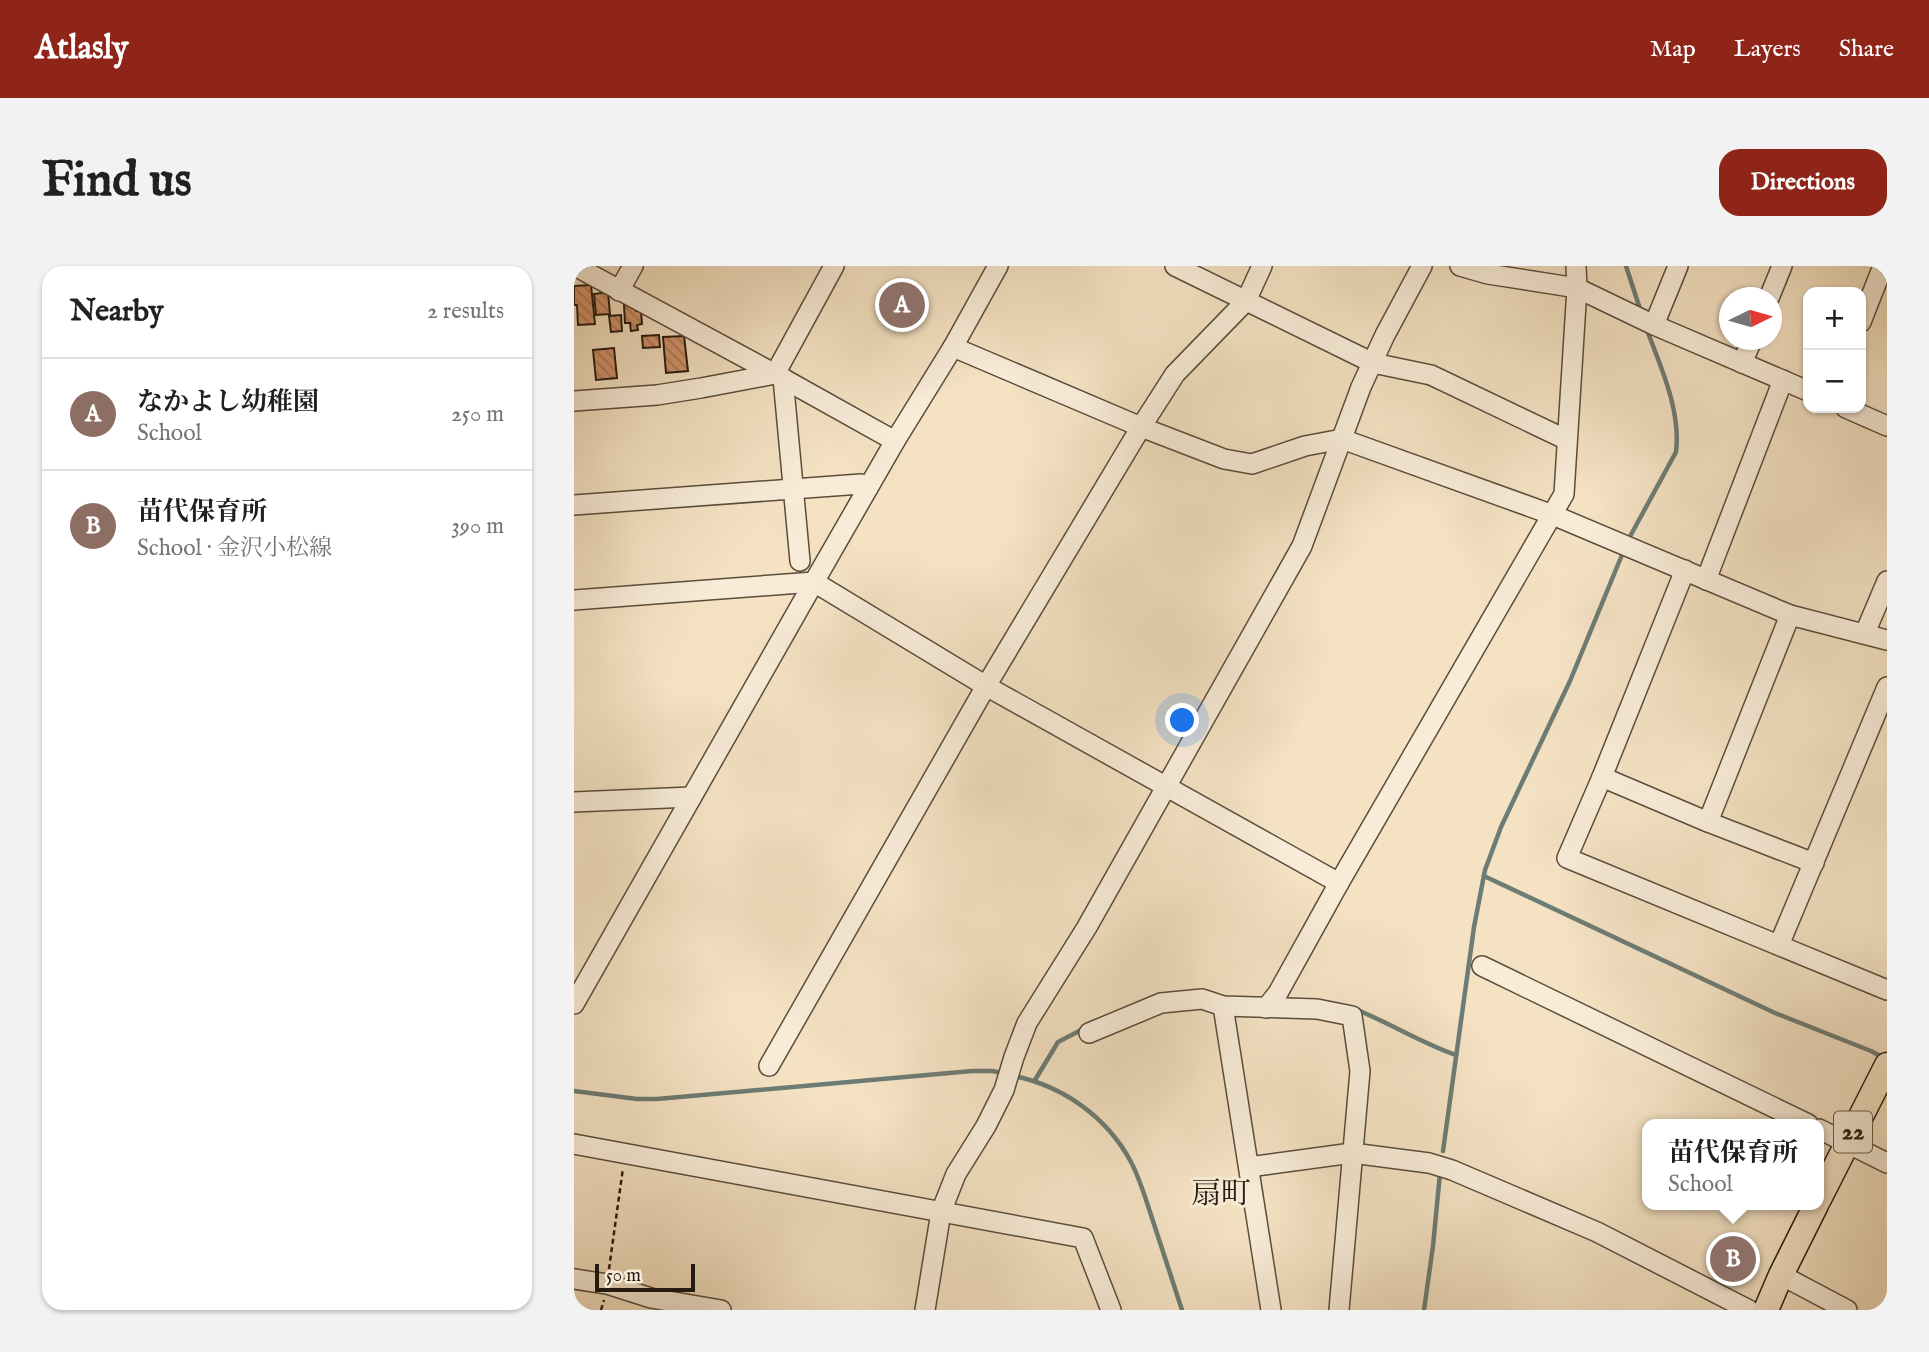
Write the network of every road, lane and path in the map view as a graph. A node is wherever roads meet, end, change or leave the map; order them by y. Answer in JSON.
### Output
{"nodes":[{"id":1,"x":575,"y":266,"type":"edge"},
{"id":2,"x":634,"y":266,"type":"edge"},
{"id":3,"x":834,"y":266,"type":"edge"},
{"id":4,"x":1175,"y":266,"type":"edge"},
{"id":5,"x":1262,"y":266,"type":"edge"},
{"id":6,"x":1422,"y":266,"type":"edge"},
{"id":7,"x":1460,"y":266,"type":"edge"},
{"id":8,"x":1576,"y":266,"type":"edge"},
{"id":9,"x":1678,"y":266,"type":"edge"},
{"id":10,"x":1782,"y":266,"type":"edge"},
{"id":11,"x":1883,"y":266,"type":"edge"},
{"id":12,"x":995,"y":267,"type":"edge"},
{"id":13,"x":1773,"y":287,"type":"edge"},
{"id":14,"x":1577,"y":288,"type":"junction"},
{"id":15,"x":620,"y":291,"type":"junction"},
{"id":16,"x":1246,"y":301,"type":"junction"},
{"id":17,"x":1866,"y":308,"type":"edge"},
{"id":18,"x":1654,"y":325,"type":"junction"},
{"id":19,"x":953,"y":347,"type":"junction"},
{"id":20,"x":1748,"y":350,"type":"edge"},
{"id":21,"x":1373,"y":363,"type":"junction"},
{"id":22,"x":1742,"y":363,"type":"junction"},
{"id":23,"x":779,"y":376,"type":"junction"},
{"id":24,"x":1783,"y":380,"type":"junction"},
{"id":25,"x":1803,"y":389,"type":"edge"},
{"id":26,"x":574,"y":401,"type":"edge"},
{"id":27,"x":1857,"y":413,"type":"edge"},
{"id":28,"x":1887,"y":426,"type":"edge"},
{"id":29,"x":1141,"y":427,"type":"junction"},
{"id":30,"x":1342,"y":439,"type":"junction"},
{"id":31,"x":1567,"y":440,"type":"junction"},
{"id":32,"x":895,"y":441,"type":"junction"},
{"id":33,"x":868,"y":488,"type":"junction"},
{"id":34,"x":793,"y":489,"type":"junction"},
{"id":35,"x":574,"y":505,"type":"edge"},
{"id":36,"x":1553,"y":515,"type":"junction"},
{"id":37,"x":800,"y":561,"type":"dead end"},
{"id":38,"x":1685,"y":570,"type":"junction"},
{"id":39,"x":1706,"y":580,"type":"junction"},
{"id":40,"x":1887,"y":581,"type":"edge"},
{"id":41,"x":814,"y":582,"type":"junction"},
{"id":42,"x":574,"y":600,"type":"edge"},
{"id":43,"x":1790,"y":615,"type":"junction"},
{"id":44,"x":1865,"y":633,"type":"junction"},
{"id":45,"x":1887,"y":640,"type":"edge"},
{"id":46,"x":986,"y":686,"type":"junction"},
{"id":47,"x":1887,"y":687,"type":"edge"},
{"id":48,"x":1602,"y":777,"type":"junction"},
{"id":49,"x":1166,"y":787,"type":"junction"},
{"id":50,"x":691,"y":797,"type":"junction"},
{"id":51,"x":574,"y":802,"type":"edge"},
{"id":52,"x":1708,"y":822,"type":"junction"},
{"id":53,"x":1814,"y":863,"type":"junction"},
{"id":54,"x":1339,"y":883,"type":"junction"},
{"id":55,"x":1779,"y":946,"type":"junction"},
{"id":56,"x":1482,"y":966,"type":"dead end"},
{"id":57,"x":1887,"y":990,"type":"edge"},
{"id":58,"x":574,"y":1004,"type":"edge"},
{"id":59,"x":1223,"y":1006,"type":"junction"},
{"id":60,"x":1266,"y":1008,"type":"junction"},
{"id":61,"x":1089,"y":1033,"type":"dead end"},
{"id":62,"x":1887,"y":1065,"type":"edge"},
{"id":63,"x":769,"y":1066,"type":"dead end"},
{"id":64,"x":1798,"y":1119,"type":"edge"},
{"id":65,"x":1824,"y":1132,"type":"edge"},
{"id":66,"x":1847,"y":1143,"type":"junction"},
{"id":67,"x":574,"y":1144,"type":"edge"},
{"id":68,"x":1353,"y":1153,"type":"junction"},
{"id":69,"x":626,"y":1154,"type":"junction"},
{"id":70,"x":1887,"y":1163,"type":"edge"},
{"id":71,"x":1249,"y":1167,"type":"junction"},
{"id":72,"x":1824,"y":1189,"type":"edge"},
{"id":73,"x":1814,"y":1210,"type":"edge"},
{"id":74,"x":940,"y":1212,"type":"junction"},
{"id":75,"x":1781,"y":1275,"type":"junction"},
{"id":76,"x":574,"y":1279,"type":"edge"},
{"id":77,"x":607,"y":1284,"type":"junction"},
{"id":78,"x":721,"y":1310,"type":"edge"},
{"id":79,"x":925,"y":1310,"type":"edge"},
{"id":80,"x":1111,"y":1310,"type":"edge"},
{"id":81,"x":1271,"y":1310,"type":"edge"},
{"id":82,"x":1339,"y":1310,"type":"edge"},
{"id":83,"x":1749,"y":1310,"type":"edge"},
{"id":84,"x":1766,"y":1310,"type":"edge"},
{"id":85,"x":1847,"y":1310,"type":"edge"}],
"edges":[{"from":1,"to":15,"type":"street"},
{"from":2,"to":15,"type":"street"},
{"from":3,"to":23,"type":"street"},
{"from":4,"to":16,"type":"street"},
{"from":5,"to":16,"type":"street"},
{"from":6,"to":21,"type":"street"},
{"from":7,"to":14,"type":"street"},
{"from":8,"to":14,"type":"street"},
{"from":9,"to":18,"type":"street"},
{"from":10,"to":13,"type":"street"},
{"from":11,"to":17,"type":"street"},
{"from":12,"to":19,"type":"street"},
{"from":14,"to":18,"type":"street"},
{"from":14,"to":31,"type":"street"},
{"from":15,"to":23,"type":"street"},
{"from":16,"to":21,"type":"street"},
{"from":16,"to":29,"type":"street"},
{"from":18,"to":22,"type":"street"},
{"from":19,"to":29,"type":"street"},
{"from":19,"to":32,"type":"street"},
{"from":20,"to":22,"type":"street"},
{"from":21,"to":30,"type":"street"},
{"from":21,"to":31,"type":"street"},
{"from":22,"to":24,"type":"street"},
{"from":23,"to":26,"type":"street"},
{"from":23,"to":32,"type":"street"},
{"from":23,"to":34,"type":"street"},
{"from":24,"to":25,"type":"street"},
{"from":24,"to":39,"type":"street"},
{"from":27,"to":28,"type":"street"},
{"from":29,"to":30,"type":"street"},
{"from":29,"to":46,"type":"street"},
{"from":30,"to":36,"type":"street"},
{"from":30,"to":49,"type":"street"},
{"from":31,"to":36,"type":"street"},
{"from":32,"to":33,"type":"street"},
{"from":33,"to":34,"type":"street"},
{"from":33,"to":41,"type":"street"},
{"from":34,"to":35,"type":"street"},
{"from":34,"to":37,"type":"street"},
{"from":36,"to":38,"type":"street"},
{"from":36,"to":54,"type":"street"},
{"from":38,"to":39,"type":"street"},
{"from":38,"to":48,"type":"street"},
{"from":39,"to":43,"type":"street"},
{"from":40,"to":44,"type":"street"},
{"from":41,"to":42,"type":"street"},
{"from":41,"to":46,"type":"street"},
{"from":41,"to":50,"type":"street"},
{"from":43,"to":44,"type":"street"},
{"from":43,"to":52,"type":"street"},
{"from":44,"to":45,"type":"street"},
{"from":46,"to":49,"type":"street"},
{"from":46,"to":63,"type":"street"},
{"from":47,"to":53,"type":"street"},
{"from":48,"to":52,"type":"street"},
{"from":48,"to":55,"type":"street"},
{"from":49,"to":54,"type":"street"},
{"from":49,"to":74,"type":"street"},
{"from":50,"to":51,"type":"street"},
{"from":50,"to":58,"type":"street"},
{"from":52,"to":53,"type":"street"},
{"from":53,"to":55,"type":"street"},
{"from":54,"to":60,"type":"street"},
{"from":55,"to":57,"type":"street"},
{"from":56,"to":64,"type":"street"},
{"from":59,"to":60,"type":"street"},
{"from":59,"to":61,"type":"street"},
{"from":59,"to":71,"type":"street"},
{"from":60,"to":68,"type":"street"},
{"from":62,"to":66,"type":"main road","number":"22"},
{"from":65,"to":66,"type":"street"},
{"from":66,"to":70,"type":"street"},
{"from":66,"to":72,"type":"main road","number":"22"},
{"from":67,"to":69,"type":"street"},
{"from":68,"to":71,"type":"street"},
{"from":68,"to":82,"type":"street"},
{"from":68,"to":83,"type":"street"},
{"from":69,"to":74,"type":"street"},
{"from":69,"to":77,"type":"path"},
{"from":71,"to":81,"type":"street"},
{"from":73,"to":75,"type":"main road"},
{"from":74,"to":79,"type":"street"},
{"from":74,"to":80,"type":"street"},
{"from":75,"to":84,"type":"main road"},
{"from":75,"to":85,"type":"street"},
{"from":76,"to":77,"type":"street"},
{"from":77,"to":78,"type":"street"}]}
